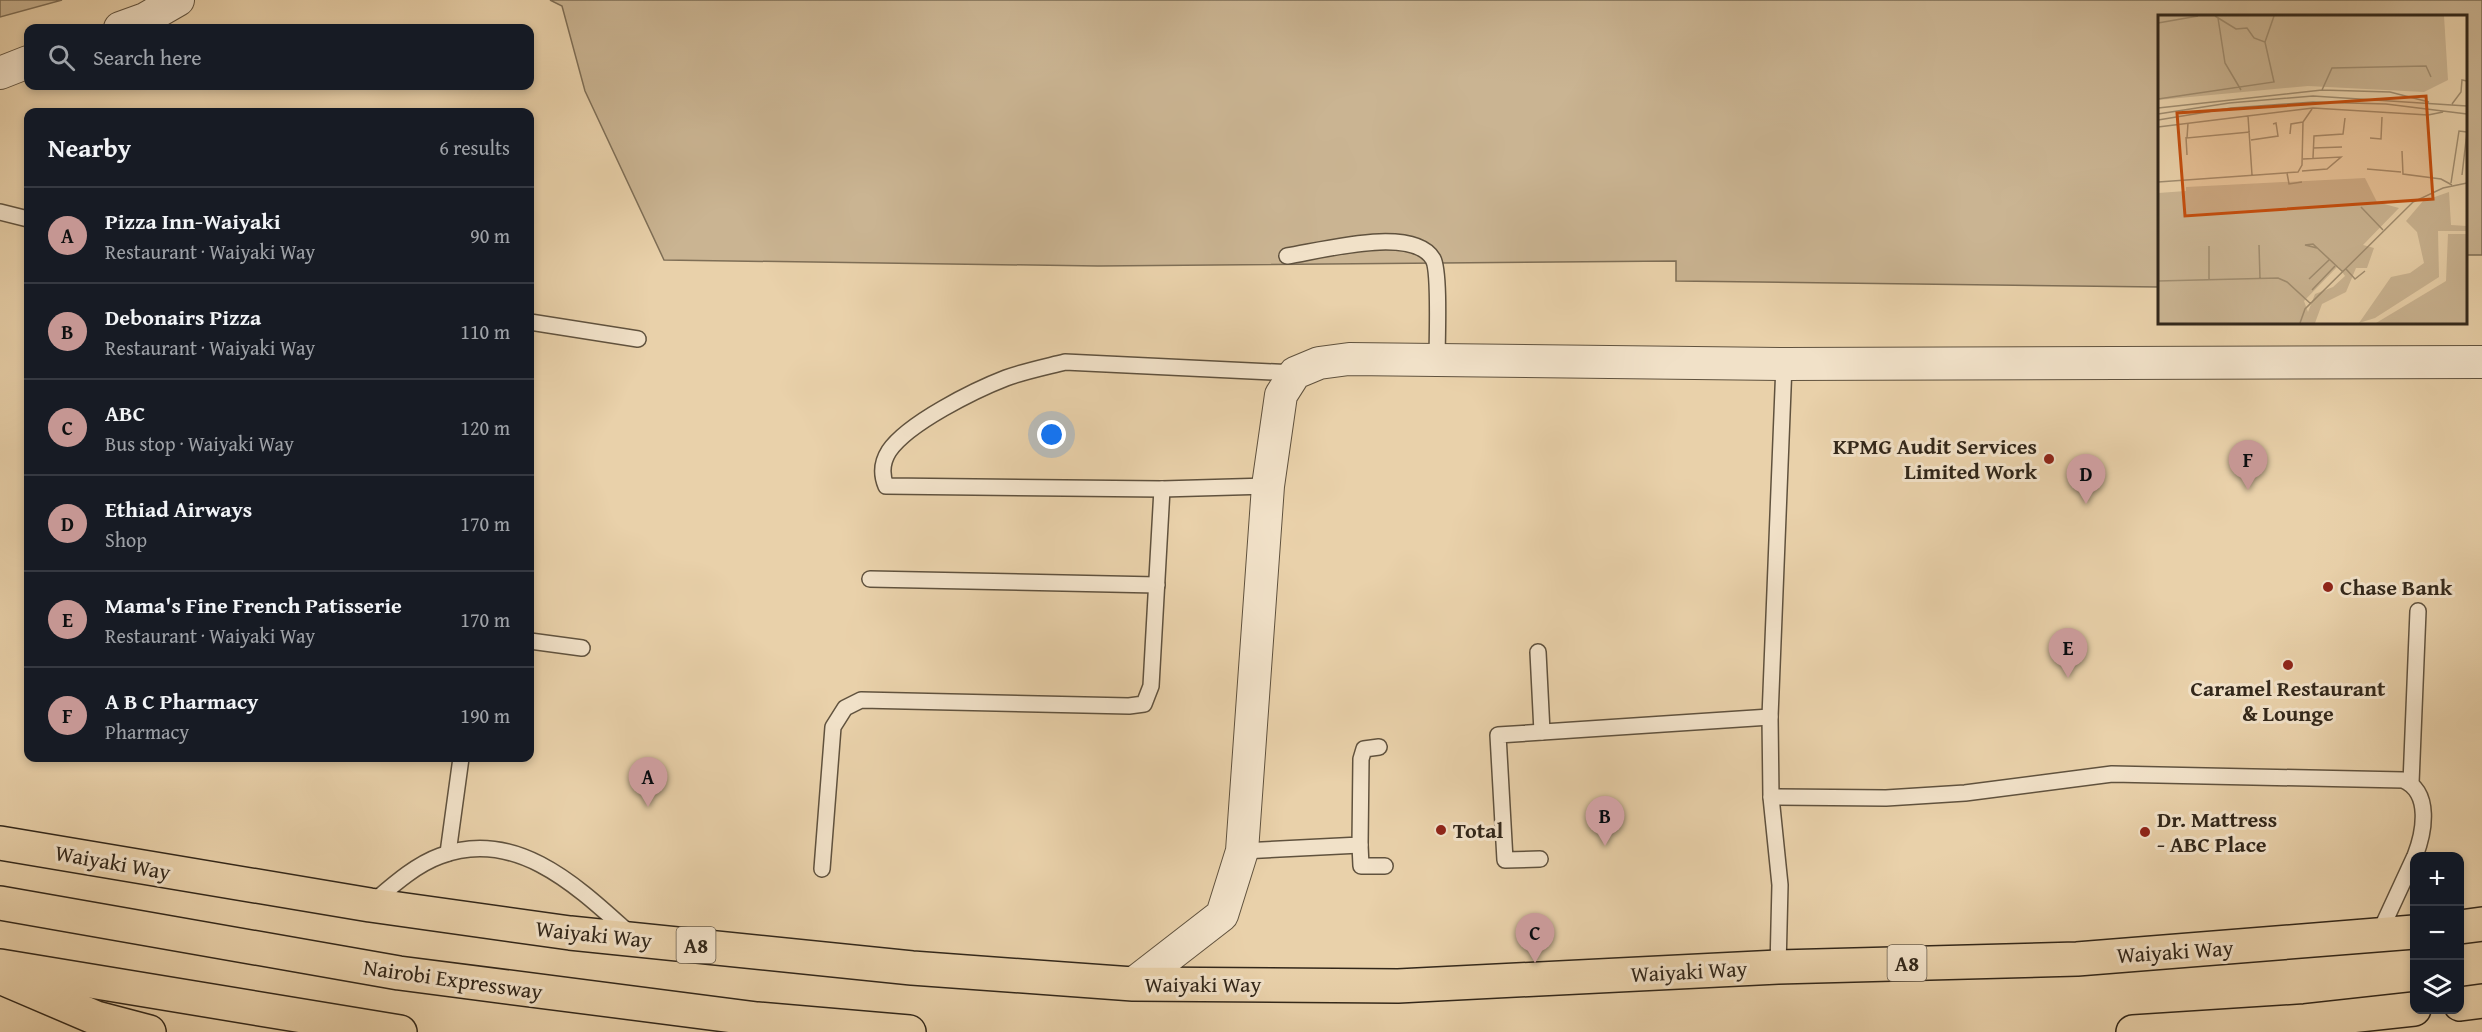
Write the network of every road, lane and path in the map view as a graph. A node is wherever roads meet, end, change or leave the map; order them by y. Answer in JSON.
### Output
{"nodes":[{"id":1,"x":178,"y":0,"type":"edge"},
{"id":2,"x":132,"y":24,"type":"edge"},
{"id":3,"x":24,"y":64,"type":"edge"},
{"id":4,"x":0,"y":73,"type":"edge"},
{"id":5,"x":0,"y":212,"type":"edge"},
{"id":6,"x":24,"y":218,"type":"edge"},
{"id":7,"x":1287,"y":256,"type":"dead end"},
{"id":8,"x":534,"y":323,"type":"edge"},
{"id":9,"x":638,"y":339,"type":"dead end"},
{"id":10,"x":1437,"y":360,"type":"junction"},
{"id":11,"x":2482,"y":362,"type":"edge"},
{"id":12,"x":1785,"y":364,"type":"junction"},
{"id":13,"x":1295,"y":373,"type":"junction"},
{"id":14,"x":1268,"y":486,"type":"junction"},
{"id":15,"x":1162,"y":489,"type":"junction"},
{"id":16,"x":870,"y":579,"type":"dead end"},
{"id":17,"x":1157,"y":585,"type":"junction"},
{"id":18,"x":2418,"y":611,"type":"dead end"},
{"id":19,"x":534,"y":642,"type":"edge"},
{"id":20,"x":582,"y":648,"type":"dead end"},
{"id":21,"x":1538,"y":652,"type":"dead end"},
{"id":22,"x":1770,"y":717,"type":"junction"},
{"id":23,"x":1542,"y":732,"type":"junction"},
{"id":24,"x":1379,"y":747,"type":"dead end"},
{"id":25,"x":460,"y":762,"type":"edge"},
{"id":26,"x":2411,"y":783,"type":"junction"},
{"id":27,"x":1771,"y":797,"type":"junction"},
{"id":28,"x":0,"y":843,"type":"edge"},
{"id":29,"x":1360,"y":845,"type":"junction"},
{"id":30,"x":1242,"y":851,"type":"junction"},
{"id":31,"x":2417,"y":852,"type":"edge"},
{"id":32,"x":448,"y":853,"type":"junction"},
{"id":33,"x":1540,"y":859,"type":"dead end"},
{"id":34,"x":1385,"y":866,"type":"dead end"},
{"id":35,"x":2410,"y":868,"type":"edge"},
{"id":36,"x":822,"y":869,"type":"dead end"},
{"id":37,"x":0,"y":903,"type":"edge"},
{"id":38,"x":370,"y":905,"type":"junction"},
{"id":39,"x":2482,"y":924,"type":"edge"},
{"id":40,"x":2464,"y":926,"type":"edge"},
{"id":41,"x":2410,"y":933,"type":"edge"},
{"id":42,"x":2378,"y":936,"type":"junction"},
{"id":43,"x":636,"y":939,"type":"junction"},
{"id":44,"x":0,"y":966,"type":"edge"},
{"id":45,"x":1778,"y":967,"type":"junction"},
{"id":46,"x":0,"y":977,"type":"edge"},
{"id":47,"x":1132,"y":984,"type":"junction"},
{"id":48,"x":2482,"y":1001,"type":"edge"},
{"id":49,"x":2464,"y":1003,"type":"edge"},
{"id":50,"x":2410,"y":1010,"type":"edge"},
{"id":51,"x":149,"y":1032,"type":"edge"},
{"id":52,"x":400,"y":1032,"type":"edge"},
{"id":53,"x":909,"y":1032,"type":"edge"},
{"id":54,"x":2133,"y":1032,"type":"edge"}],
"edges":[{"from":1,"to":2,"type":"street"},
{"from":3,"to":4,"type":"street"},
{"from":5,"to":6,"type":"lane"},
{"from":7,"to":10,"type":"lane"},
{"from":8,"to":9,"type":"lane"},
{"from":10,"to":12,"type":"street"},
{"from":10,"to":13,"type":"street"},
{"from":11,"to":12,"type":"street"},
{"from":12,"to":22,"type":"lane"},
{"from":13,"to":14,"type":"street"},
{"from":13,"to":15,"type":"lane"},
{"from":14,"to":15,"type":"lane"},
{"from":14,"to":30,"type":"street"},
{"from":15,"to":17,"type":"lane"},
{"from":16,"to":17,"type":"lane"},
{"from":17,"to":36,"type":"lane"},
{"from":18,"to":26,"type":"lane"},
{"from":19,"to":20,"type":"lane"},
{"from":21,"to":23,"type":"lane"},
{"from":22,"to":23,"type":"lane"},
{"from":22,"to":27,"type":"lane"},
{"from":23,"to":33,"type":"lane"},
{"from":24,"to":29,"type":"lane"},
{"from":25,"to":32,"type":"lane"},
{"from":26,"to":27,"type":"lane"},
{"from":26,"to":31,"type":"lane"},
{"from":27,"to":45,"type":"lane"},
{"from":28,"to":38,"type":"main road","name":"Waiyaki Way","number":"A8"},
{"from":29,"to":30,"type":"lane"},
{"from":29,"to":34,"type":"lane"},
{"from":30,"to":47,"type":"street"},
{"from":32,"to":38,"type":"lane"},
{"from":32,"to":43,"type":"lane"},
{"from":35,"to":42,"type":"lane"},
{"from":37,"to":53,"type":"main road","name":"Nairobi Expressway"},
{"from":38,"to":43,"type":"main road","name":"Waiyaki Way","number":"A8"},
{"from":39,"to":40,"type":"main road"},
{"from":41,"to":42,"type":"main road","name":"Waiyaki Way","number":"A8"},
{"from":42,"to":45,"type":"main road","name":"Waiyaki Way","number":"A8"},
{"from":43,"to":47,"type":"main road","name":"Waiyaki Way","number":"A8"},
{"from":44,"to":52,"type":"main road"},
{"from":45,"to":47,"type":"main road","name":"Waiyaki Way","number":"A8"},
{"from":46,"to":51,"type":"main road"},
{"from":48,"to":49,"type":"main road"},
{"from":50,"to":54,"type":"main road"}]}
